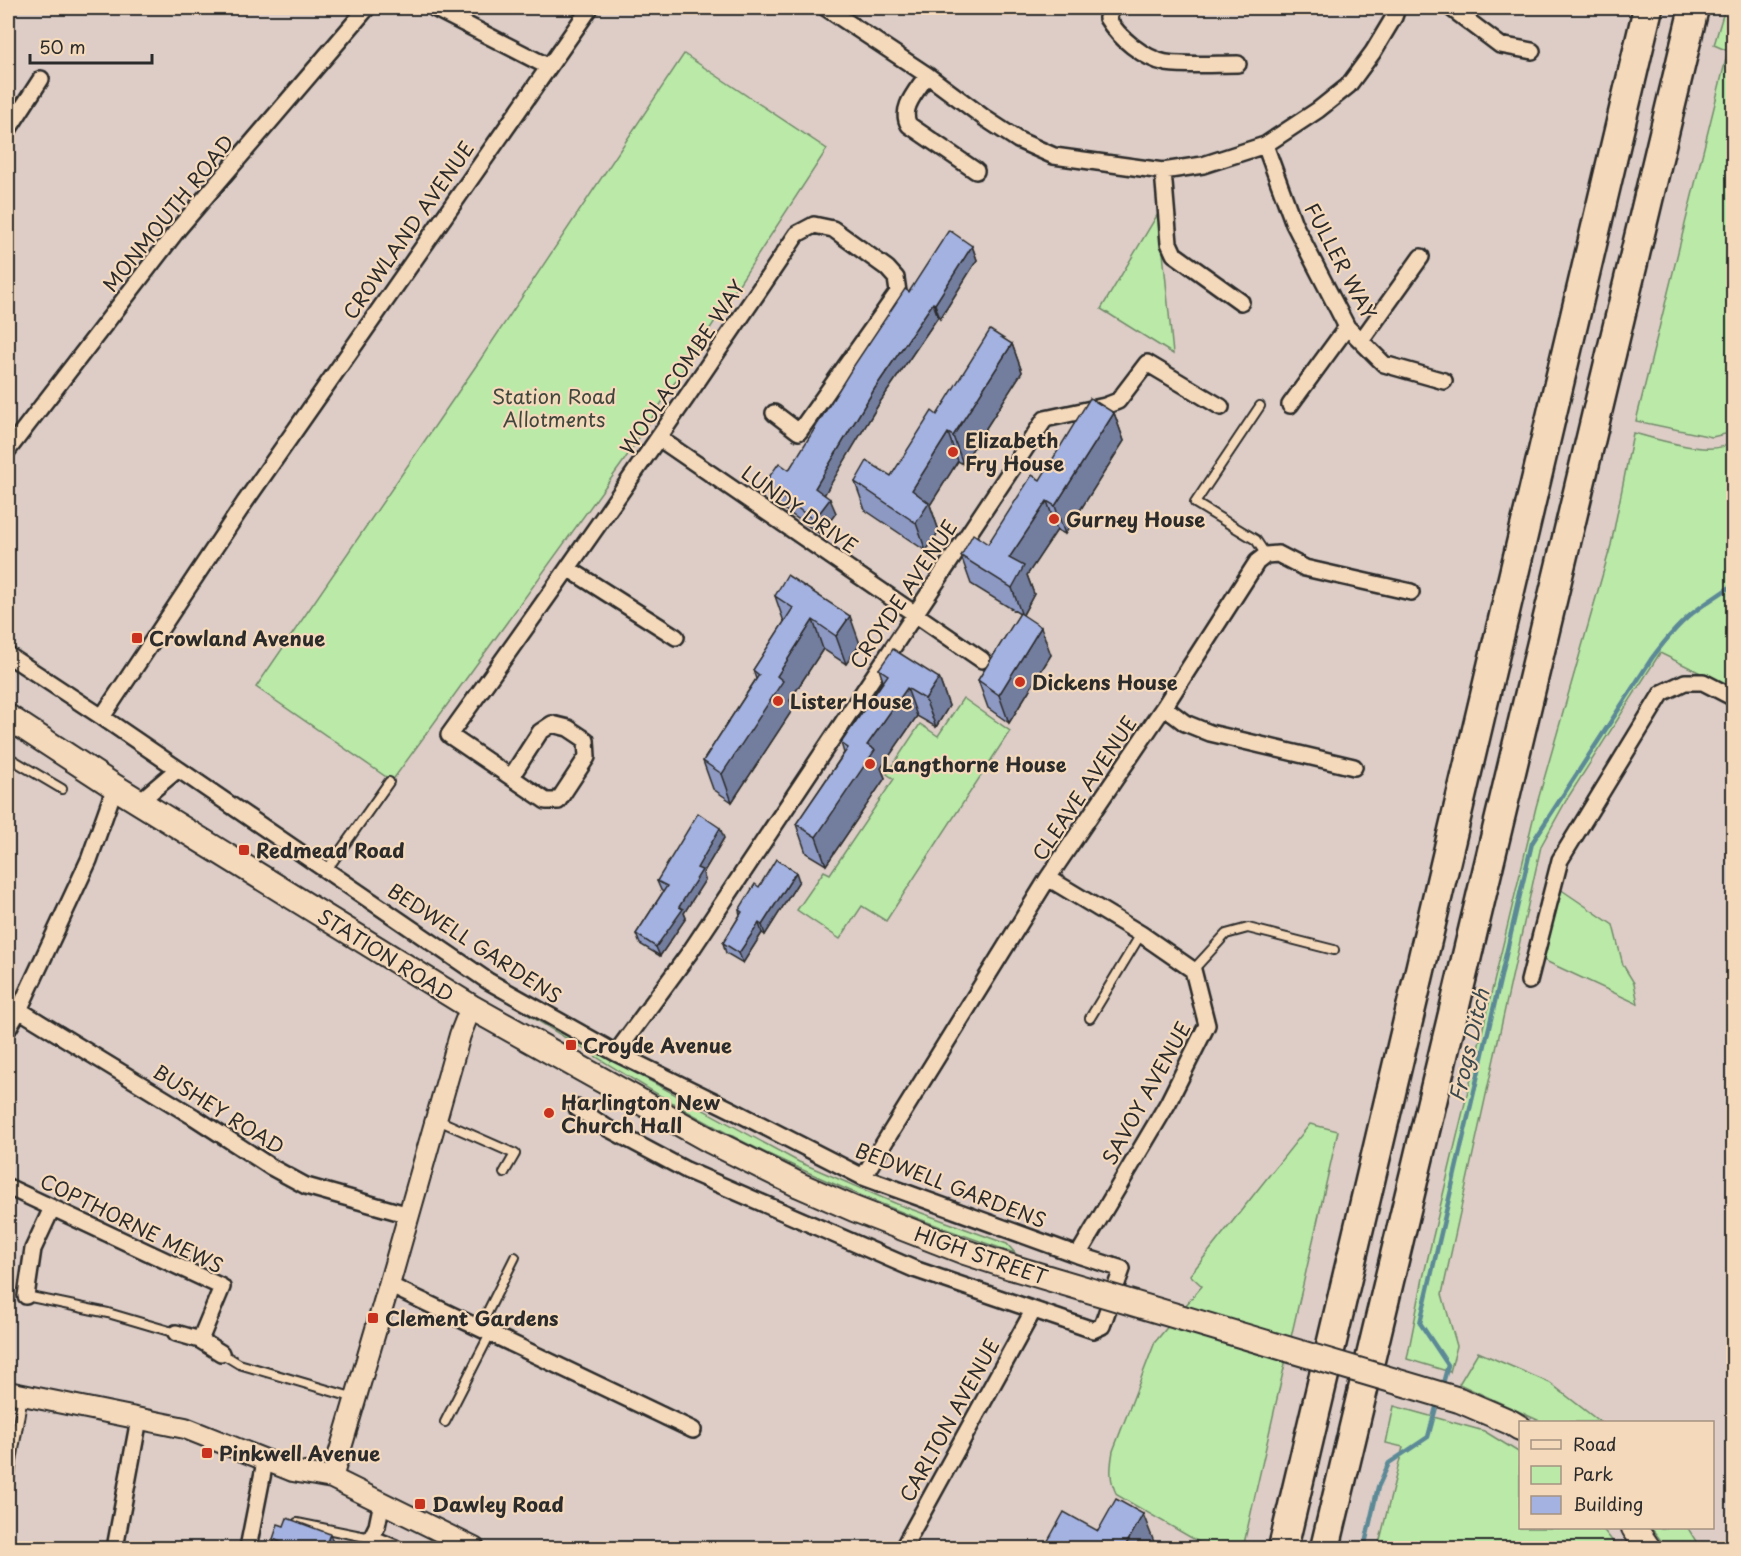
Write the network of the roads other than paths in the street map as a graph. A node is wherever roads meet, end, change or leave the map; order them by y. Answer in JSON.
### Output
{"nodes":[{"id":1,"x":367,"y":8,"type":"edge"},
{"id":2,"x":434,"y":8,"type":"edge"},
{"id":3,"x":590,"y":8,"type":"edge"},
{"id":4,"x":826,"y":8,"type":"edge"},
{"id":5,"x":1113,"y":8,"type":"edge"},
{"id":6,"x":1397,"y":8,"type":"edge"},
{"id":7,"x":1451,"y":8,"type":"edge"},
{"id":8,"x":1648,"y":8,"type":"edge"},
{"id":9,"x":1694,"y":8,"type":"edge"},
{"id":10,"x":1532,"y":51,"type":"dead end"},
{"id":11,"x":1238,"y":64,"type":"dead end"},
{"id":12,"x":547,"y":66,"type":"junction"},
{"id":13,"x":927,"y":75,"type":"junction"},
{"id":14,"x":41,"y":79,"type":"dead end"},
{"id":15,"x":8,"y":130,"type":"edge"},
{"id":16,"x":1265,"y":145,"type":"junction"},
{"id":17,"x":976,"y":171,"type":"dead end"},
{"id":18,"x":1163,"y":171,"type":"junction"},
{"id":19,"x":1421,"y":257,"type":"dead end"},
{"id":20,"x":1241,"y":302,"type":"dead end"},
{"id":21,"x":1347,"y":327,"type":"junction"},
{"id":22,"x":1360,"y":341,"type":"junction"},
{"id":23,"x":1444,"y":381,"type":"dead end"},
{"id":24,"x":1290,"y":405,"type":"dead end"},
{"id":25,"x":1260,"y":406,"type":"dead end"},
{"id":26,"x":1221,"y":407,"type":"dead end"},
{"id":27,"x":774,"y":413,"type":"dead end"},
{"id":28,"x":660,"y":439,"type":"junction"},
{"id":29,"x":8,"y":450,"type":"edge"},
{"id":30,"x":1266,"y":555,"type":"junction"},
{"id":31,"x":569,"y":569,"type":"junction"},
{"id":32,"x":1410,"y":592,"type":"dead end"},
{"id":33,"x":915,"y":615,"type":"junction"},
{"id":34,"x":676,"y":637,"type":"dead end"},
{"id":35,"x":8,"y":655,"type":"edge"},
{"id":36,"x":982,"y":660,"type":"dead end"},
{"id":37,"x":1734,"y":698,"type":"edge"},
{"id":38,"x":1164,"y":707,"type":"junction"},
{"id":39,"x":8,"y":717,"type":"edge"},
{"id":40,"x":102,"y":717,"type":"junction"},
{"id":41,"x":8,"y":757,"type":"edge"},
{"id":42,"x":1354,"y":767,"type":"dead end"},
{"id":43,"x":178,"y":769,"type":"junction"},
{"id":44,"x":511,"y":777,"type":"junction"},
{"id":45,"x":389,"y":782,"type":"dead end"},
{"id":46,"x":114,"y":787,"type":"junction"},
{"id":47,"x":62,"y":789,"type":"dead end"},
{"id":48,"x":139,"y":802,"type":"junction"},
{"id":49,"x":326,"y":871,"type":"junction"},
{"id":50,"x":1048,"y":878,"type":"junction"},
{"id":51,"x":1141,"y":934,"type":"junction"},
{"id":52,"x":1334,"y":950,"type":"dead end"},
{"id":53,"x":1193,"y":970,"type":"junction"},
{"id":54,"x":1529,"y":981,"type":"dead end"},
{"id":55,"x":471,"y":1007,"type":"junction"},
{"id":56,"x":20,"y":1010,"type":"junction"},
{"id":57,"x":1090,"y":1018,"type":"dead end"},
{"id":58,"x":8,"y":1029,"type":"edge"},
{"id":59,"x":616,"y":1053,"type":"junction"},
{"id":60,"x":577,"y":1108,"type":"dead end"},
{"id":61,"x":436,"y":1119,"type":"junction"},
{"id":62,"x":504,"y":1173,"type":"dead end"},
{"id":63,"x":863,"y":1177,"type":"junction"},
{"id":64,"x":8,"y":1187,"type":"edge"},
{"id":65,"x":52,"y":1208,"type":"junction"},
{"id":66,"x":409,"y":1215,"type":"junction"},
{"id":67,"x":1078,"y":1255,"type":"junction"},
{"id":68,"x":515,"y":1257,"type":"dead end"},
{"id":69,"x":389,"y":1285,"type":"junction"},
{"id":70,"x":26,"y":1296,"type":"joint"},
{"id":71,"x":1033,"y":1311,"type":"junction"},
{"id":72,"x":486,"y":1330,"type":"junction"},
{"id":73,"x":176,"y":1333,"type":"joint"},
{"id":74,"x":200,"y":1340,"type":"junction"},
{"id":75,"x":221,"y":1353,"type":"joint"},
{"id":76,"x":15,"y":1393,"type":"edge"},
{"id":77,"x":355,"y":1398,"type":"junction"},
{"id":78,"x":139,"y":1419,"type":"junction"},
{"id":79,"x":445,"y":1422,"type":"dead end"},
{"id":80,"x":1519,"y":1427,"type":"edge"},
{"id":81,"x":693,"y":1430,"type":"dead end"},
{"id":82,"x":266,"y":1462,"type":"junction"},
{"id":83,"x":332,"y":1478,"type":"junction"},
{"id":84,"x":8,"y":1486,"type":"edge"},
{"id":85,"x":382,"y":1502,"type":"junction"},
{"id":86,"x":289,"y":1521,"type":"edge"},
{"id":87,"x":1635,"y":1529,"type":"edge"},
{"id":88,"x":372,"y":1538,"type":"junction"},
{"id":89,"x":115,"y":1548,"type":"edge"},
{"id":90,"x":248,"y":1548,"type":"edge"},
{"id":91,"x":394,"y":1548,"type":"edge"},
{"id":92,"x":474,"y":1548,"type":"edge"},
{"id":93,"x":903,"y":1548,"type":"edge"},
{"id":94,"x":1283,"y":1548,"type":"edge"},
{"id":95,"x":1325,"y":1548,"type":"edge"},
{"id":96,"x":1648,"y":1548,"type":"edge"}],
"edges":[{"from":1,"to":29,"type":"street","name":"MONMOUTH ROAD"},
{"from":2,"to":12,"type":"street"},
{"from":3,"to":12,"type":"street","name":"CROWLAND AVENUE"},
{"from":4,"to":13,"type":"street"},
{"from":5,"to":11,"type":"street"},
{"from":6,"to":16,"type":"street"},
{"from":7,"to":10,"type":"street"},
{"from":8,"to":94,"type":"highway"},
{"from":9,"to":95,"type":"highway"},
{"from":12,"to":40,"type":"street","name":"CROWLAND AVENUE"},
{"from":13,"to":17,"type":"street"},
{"from":13,"to":18,"type":"street"},
{"from":14,"to":15,"type":"street"},
{"from":16,"to":18,"type":"street"},
{"from":16,"to":21,"type":"street","name":"FULLER WAY"},
{"from":18,"to":20,"type":"street"},
{"from":19,"to":22,"type":"street"},
{"from":21,"to":22,"type":"street","name":"FULLER WAY"},
{"from":21,"to":24,"type":"street"},
{"from":22,"to":23,"type":"street","name":"FULLER WAY"},
{"from":25,"to":30,"type":"lane"},
{"from":26,"to":33,"type":"street","name":"CROYDE AVENUE"},
{"from":27,"to":28,"type":"street","name":"WOOLACOMBE WAY"},
{"from":28,"to":31,"type":"street","name":"WOOLACOMBE WAY"},
{"from":28,"to":33,"type":"street","name":"LUNDY DRIVE"},
{"from":30,"to":32,"type":"street"},
{"from":30,"to":38,"type":"street","name":"CLEAVE AVENUE"},
{"from":31,"to":34,"type":"street"},
{"from":31,"to":44,"type":"street","name":"WOOLACOMBE WAY"},
{"from":33,"to":36,"type":"street","name":"LUNDY DRIVE"},
{"from":33,"to":59,"type":"street","name":"CROYDE AVENUE"},
{"from":35,"to":40,"type":"street","name":"BEDWELL GARDENS"},
{"from":37,"to":54,"type":"street"},
{"from":38,"to":42,"type":"street"},
{"from":38,"to":50,"type":"street","name":"CLEAVE AVENUE"},
{"from":39,"to":46,"type":"main road","name":"STATION ROAD"},
{"from":40,"to":43,"type":"street","name":"BEDWELL GARDENS"},
{"from":41,"to":47,"type":"lane"},
{"from":43,"to":48,"type":"street"},
{"from":43,"to":49,"type":"street","name":"BEDWELL GARDENS"},
{"from":44,"to":44,"type":"street","name":"WOOLACOMBE WAY"},
{"from":45,"to":49,"type":"lane"},
{"from":46,"to":48,"type":"main road","name":"STATION ROAD"},
{"from":46,"to":56,"type":"street"},
{"from":48,"to":55,"type":"main road","name":"STATION ROAD"},
{"from":49,"to":59,"type":"street","name":"BEDWELL GARDENS"},
{"from":50,"to":51,"type":"street"},
{"from":50,"to":63,"type":"street","name":"CLEAVE AVENUE"},
{"from":51,"to":53,"type":"street"},
{"from":51,"to":57,"type":"lane"},
{"from":52,"to":53,"type":"lane"},
{"from":53,"to":67,"type":"street","name":"SAVOY AVENUE"},
{"from":55,"to":61,"type":"street","name":"STATION ROAD"},
{"from":55,"to":80,"type":"main road","name":"HIGH STREET","bridge":true},
{"from":56,"to":58,"type":"street"},
{"from":56,"to":66,"type":"street","name":"BUSHEY ROAD"},
{"from":59,"to":63,"type":"street","name":"BEDWELL GARDENS"},
{"from":60,"to":71,"type":"street"},
{"from":61,"to":62,"type":"lane"},
{"from":61,"to":66,"type":"street","name":"STATION ROAD"},
{"from":63,"to":67,"type":"street","name":"BEDWELL GARDENS"},
{"from":64,"to":65,"type":"street","name":"COPTHORNE MEWS"},
{"from":65,"to":70,"type":"street"},
{"from":65,"to":74,"type":"street","name":"COPTHORNE MEWS"},
{"from":66,"to":69,"type":"street","name":"STATION ROAD"},
{"from":67,"to":71,"type":"street","name":"BEDWELL GARDENS"},
{"from":68,"to":72,"type":"lane"},
{"from":69,"to":72,"type":"street"},
{"from":69,"to":77,"type":"street","name":"STATION ROAD"},
{"from":70,"to":73,"type":"lane"},
{"from":71,"to":93,"type":"street","name":"CARLTON AVENUE"},
{"from":72,"to":79,"type":"lane"},
{"from":72,"to":81,"type":"street"},
{"from":73,"to":74,"type":"street"},
{"from":74,"to":75,"type":"street"},
{"from":75,"to":77,"type":"lane"},
{"from":76,"to":78,"type":"street"},
{"from":76,"to":84,"type":"lane"},
{"from":77,"to":83,"type":"street","name":"STATION ROAD"},
{"from":78,"to":82,"type":"street"},
{"from":78,"to":89,"type":"street"},
{"from":82,"to":83,"type":"street"},
{"from":82,"to":90,"type":"street"},
{"from":83,"to":85,"type":"street"},
{"from":85,"to":88,"type":"street"},
{"from":85,"to":92,"type":"street"},
{"from":86,"to":88,"type":"lane"},
{"from":87,"to":96,"type":"main road"},
{"from":88,"to":91,"type":"street"}]}
